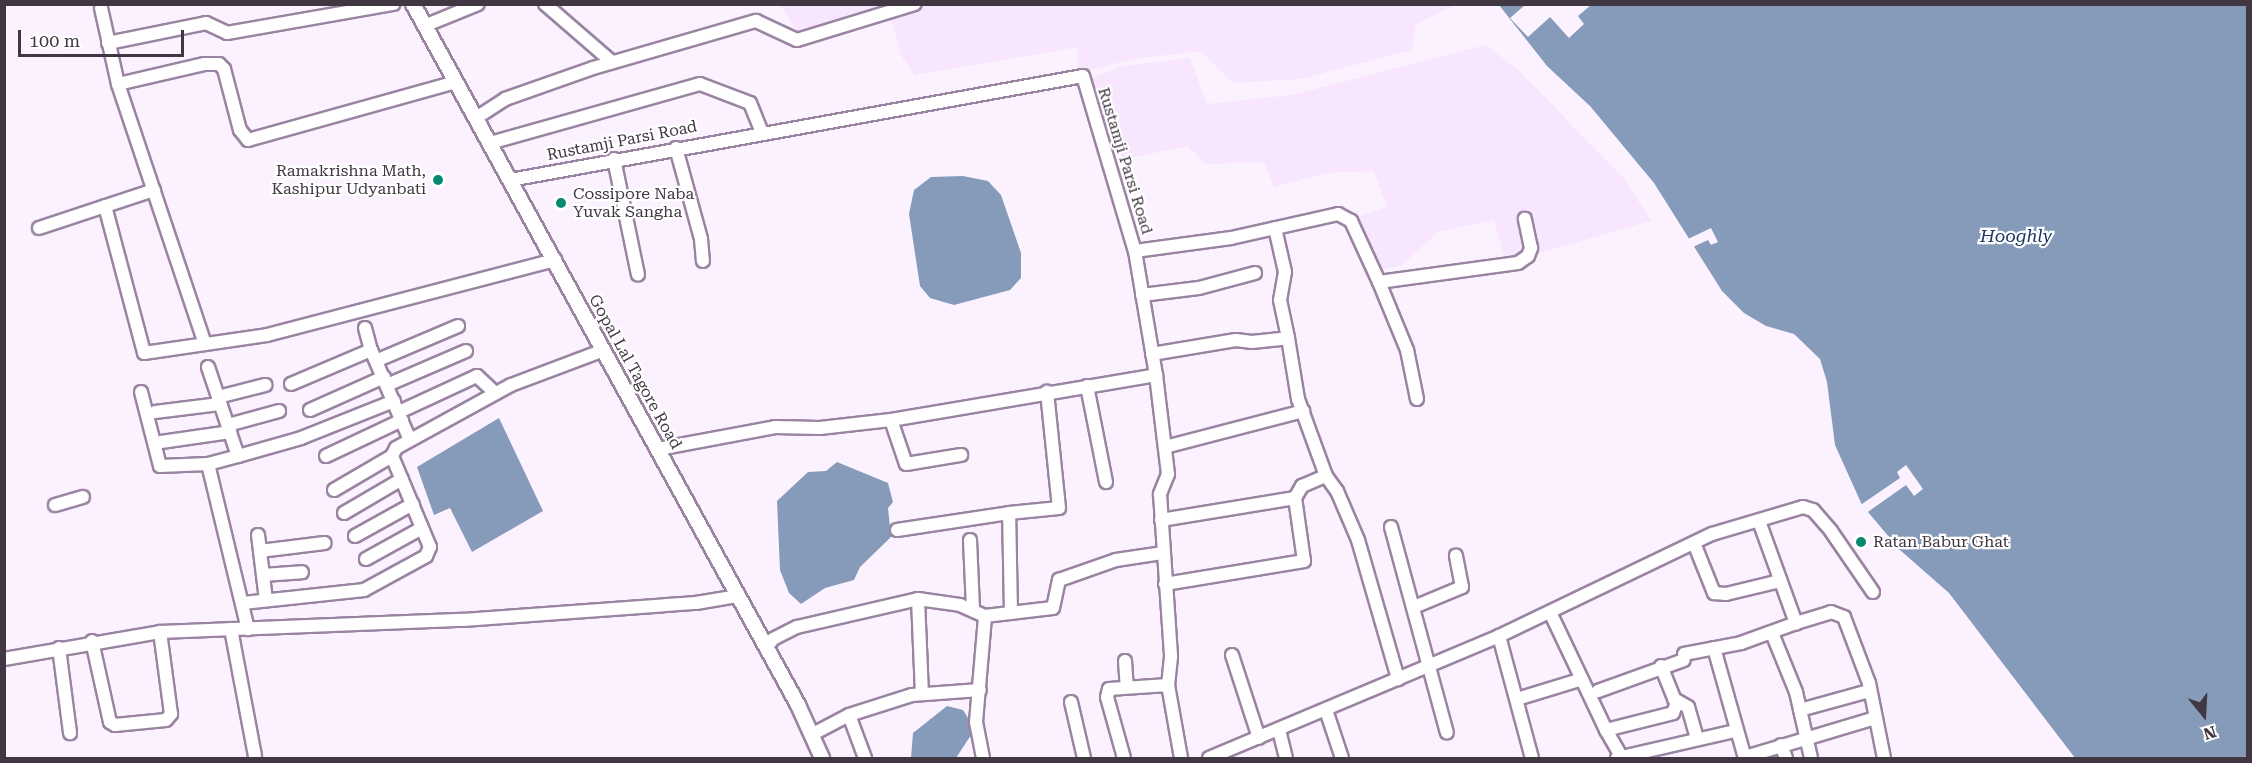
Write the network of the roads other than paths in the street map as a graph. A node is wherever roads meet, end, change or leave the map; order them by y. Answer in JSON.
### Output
{"nodes":[{"id":1,"x":393,"y":4,"type":"edge"},
{"id":2,"x":413,"y":4,"type":"edge"},
{"id":3,"x":545,"y":4,"type":"edge"},
{"id":4,"x":915,"y":4,"type":"edge"},
{"id":5,"x":474,"y":5,"type":"edge"},
{"id":6,"x":101,"y":8,"type":"dead end"},
{"id":7,"x":424,"y":26,"type":"junction"},
{"id":8,"x":108,"y":43,"type":"junction"},
{"id":9,"x":612,"y":62,"type":"junction"},
{"id":10,"x":456,"y":81,"type":"junction"},
{"id":11,"x":118,"y":84,"type":"junction"},
{"id":12,"x":476,"y":118,"type":"junction"},
{"id":13,"x":762,"y":132,"type":"junction"},
{"id":14,"x":490,"y":143,"type":"junction"},
{"id":15,"x":676,"y":148,"type":"junction"},
{"id":16,"x":614,"y":159,"type":"junction"},
{"id":17,"x":510,"y":180,"type":"junction"},
{"id":18,"x":154,"y":190,"type":"junction"},
{"id":19,"x":105,"y":206,"type":"junction"},
{"id":20,"x":1525,"y":219,"type":"dead end"},
{"id":21,"x":39,"y":228,"type":"dead end"},
{"id":22,"x":1275,"y":228,"type":"junction"},
{"id":23,"x":1135,"y":251,"type":"junction"},
{"id":24,"x":555,"y":260,"type":"junction"},
{"id":25,"x":703,"y":261,"type":"dead end"},
{"id":26,"x":1255,"y":273,"type":"dead end"},
{"id":27,"x":638,"y":275,"type":"dead end"},
{"id":28,"x":1379,"y":282,"type":"junction"},
{"id":29,"x":1142,"y":295,"type":"junction"},
{"id":30,"x":458,"y":326,"type":"dead end"},
{"id":31,"x":365,"y":328,"type":"dead end"},
{"id":32,"x":1288,"y":338,"type":"junction"},
{"id":33,"x":205,"y":344,"type":"junction"},
{"id":34,"x":604,"y":350,"type":"junction"},
{"id":35,"x":466,"y":351,"type":"dead end"},
{"id":36,"x":1152,"y":354,"type":"junction"},
{"id":37,"x":374,"y":355,"type":"junction"},
{"id":38,"x":208,"y":368,"type":"dead end"},
{"id":39,"x":1156,"y":375,"type":"junction"},
{"id":40,"x":385,"y":381,"type":"junction"},
{"id":41,"x":291,"y":384,"type":"dead end"},
{"id":42,"x":265,"y":385,"type":"dead end"},
{"id":43,"x":1086,"y":386,"type":"junction"},
{"id":44,"x":141,"y":392,"type":"dead end"},
{"id":45,"x":1047,"y":392,"type":"junction"},
{"id":46,"x":495,"y":393,"type":"junction"},
{"id":47,"x":1417,"y":399,"type":"dead end"},
{"id":48,"x":219,"y":400,"type":"junction"},
{"id":49,"x":310,"y":410,"type":"dead end"},
{"id":50,"x":279,"y":411,"type":"dead end"},
{"id":51,"x":398,"y":411,"type":"junction"},
{"id":52,"x":1303,"y":411,"type":"junction"},
{"id":53,"x":155,"y":412,"type":"dead end"},
{"id":54,"x":891,"y":420,"type":"junction"},
{"id":55,"x":229,"y":429,"type":"junction"},
{"id":56,"x":410,"y":438,"type":"junction"},
{"id":57,"x":161,"y":442,"type":"dead end"},
{"id":58,"x":1165,"y":447,"type":"junction"},
{"id":59,"x":658,"y":449,"type":"junction"},
{"id":60,"x":961,"y":455,"type":"dead end"},
{"id":61,"x":238,"y":456,"type":"junction"},
{"id":62,"x":326,"y":456,"type":"dead end"},
{"id":63,"x":392,"y":456,"type":"junction"},
{"id":64,"x":208,"y":464,"type":"junction"},
{"id":65,"x":1326,"y":476,"type":"junction"},
{"id":66,"x":402,"y":479,"type":"junction"},
{"id":67,"x":1106,"y":482,"type":"dead end"},
{"id":68,"x":334,"y":490,"type":"dead end"},
{"id":69,"x":83,"y":497,"type":"dead end"},
{"id":70,"x":1295,"y":498,"type":"junction"},
{"id":71,"x":413,"y":504,"type":"junction"},
{"id":72,"x":55,"y":505,"type":"dead end"},
{"id":73,"x":344,"y":513,"type":"dead end"},
{"id":74,"x":1009,"y":513,"type":"junction"},
{"id":75,"x":1161,"y":520,"type":"junction"},
{"id":76,"x":1759,"y":521,"type":"junction"},
{"id":77,"x":1392,"y":526,"type":"dead end"},
{"id":78,"x":422,"y":528,"type":"junction"},
{"id":79,"x":897,"y":530,"type":"dead end"},
{"id":80,"x":258,"y":535,"type":"dead end"},
{"id":81,"x":355,"y":536,"type":"dead end"},
{"id":82,"x":970,"y":540,"type":"dead end"},
{"id":83,"x":325,"y":543,"type":"dead end"},
{"id":84,"x":1694,"y":543,"type":"junction"},
{"id":85,"x":260,"y":550,"type":"junction"},
{"id":86,"x":1163,"y":553,"type":"junction"},
{"id":87,"x":1456,"y":556,"type":"dead end"},
{"id":88,"x":366,"y":559,"type":"dead end"},
{"id":89,"x":302,"y":572,"type":"dead end"},
{"id":90,"x":263,"y":575,"type":"junction"},
{"id":91,"x":1780,"y":581,"type":"junction"},
{"id":92,"x":1165,"y":584,"type":"junction"},
{"id":93,"x":1873,"y":592,"type":"dead end"},
{"id":94,"x":738,"y":596,"type":"junction"},
{"id":95,"x":918,"y":599,"type":"junction"},
{"id":96,"x":266,"y":600,"type":"junction"},
{"id":97,"x":243,"y":603,"type":"junction"},
{"id":98,"x":1414,"y":607,"type":"junction"},
{"id":99,"x":972,"y":610,"type":"junction"},
{"id":100,"x":1550,"y":612,"type":"junction"},
{"id":101,"x":1011,"y":613,"type":"junction"},
{"id":102,"x":985,"y":616,"type":"junction"},
{"id":103,"x":1796,"y":623,"type":"junction"},
{"id":104,"x":231,"y":629,"type":"junction"},
{"id":105,"x":248,"y":629,"type":"junction"},
{"id":106,"x":160,"y":632,"type":"junction"},
{"id":107,"x":1772,"y":633,"type":"junction"},
{"id":108,"x":1499,"y":636,"type":"junction"},
{"id":109,"x":92,"y":641,"type":"junction"},
{"id":110,"x":59,"y":648,"type":"junction"},
{"id":111,"x":766,"y":648,"type":"junction"},
{"id":112,"x":1714,"y":648,"type":"junction"},
{"id":113,"x":1232,"y":655,"type":"dead end"},
{"id":114,"x":4,"y":659,"type":"edge"},
{"id":115,"x":1125,"y":660,"type":"dead end"},
{"id":116,"x":1430,"y":666,"type":"junction"},
{"id":117,"x":1661,"y":666,"type":"junction"},
{"id":118,"x":1398,"y":679,"type":"junction"},
{"id":119,"x":1579,"y":680,"type":"junction"},
{"id":120,"x":1168,"y":685,"type":"junction"},
{"id":121,"x":1126,"y":687,"type":"junction"},
{"id":122,"x":980,"y":690,"type":"junction"},
{"id":123,"x":1598,"y":691,"type":"dead end"},
{"id":124,"x":1869,"y":691,"type":"junction"},
{"id":125,"x":922,"y":694,"type":"junction"},
{"id":126,"x":1517,"y":699,"type":"junction"},
{"id":127,"x":1071,"y":702,"type":"dead end"},
{"id":128,"x":1677,"y":702,"type":"junction"},
{"id":129,"x":1326,"y":710,"type":"junction"},
{"id":130,"x":1800,"y":711,"type":"junction"},
{"id":131,"x":849,"y":715,"type":"junction"},
{"id":132,"x":1875,"y":718,"type":"junction"},
{"id":133,"x":1280,"y":730,"type":"junction"},
{"id":134,"x":1606,"y":730,"type":"junction"},
{"id":135,"x":1735,"y":731,"type":"junction"},
{"id":136,"x":70,"y":733,"type":"dead end"},
{"id":137,"x":1447,"y":733,"type":"dead end"},
{"id":138,"x":812,"y":735,"type":"junction"},
{"id":139,"x":1259,"y":738,"type":"junction"},
{"id":140,"x":1806,"y":738,"type":"junction"},
{"id":141,"x":1697,"y":739,"type":"junction"},
{"id":142,"x":1668,"y":745,"type":"junction"},
{"id":143,"x":1781,"y":745,"type":"junction"},
{"id":144,"x":255,"y":756,"type":"dead end"},
{"id":145,"x":1620,"y":758,"type":"edge"},
{"id":146,"x":1745,"y":758,"type":"edge"},
{"id":147,"x":822,"y":759,"type":"edge"},
{"id":148,"x":865,"y":759,"type":"edge"},
{"id":149,"x":984,"y":759,"type":"edge"},
{"id":150,"x":1084,"y":759,"type":"edge"},
{"id":151,"x":1124,"y":759,"type":"edge"},
{"id":152,"x":1182,"y":759,"type":"edge"},
{"id":153,"x":1209,"y":759,"type":"edge"},
{"id":154,"x":1286,"y":759,"type":"edge"},
{"id":155,"x":1342,"y":759,"type":"edge"},
{"id":156,"x":1532,"y":759,"type":"edge"},
{"id":157,"x":1672,"y":759,"type":"edge"},
{"id":158,"x":1786,"y":759,"type":"edge"},
{"id":159,"x":1811,"y":759,"type":"edge"},
{"id":160,"x":1884,"y":759,"type":"edge"}],
"edges":[{"from":1,"to":8,"type":"street"},
{"from":2,"to":7,"type":"street","name":"Gopal Lal Tagore Road"},
{"from":3,"to":9,"type":"street"},
{"from":4,"to":9,"type":"street"},
{"from":5,"to":7,"type":"street"},
{"from":6,"to":8,"type":"street"},
{"from":7,"to":10,"type":"street","name":"Gopal Lal Tagore Road"},
{"from":8,"to":11,"type":"street"},
{"from":9,"to":12,"type":"street"},
{"from":10,"to":11,"type":"street"},
{"from":10,"to":12,"type":"street","name":"Gopal Lal Tagore Road"},
{"from":11,"to":18,"type":"street"},
{"from":12,"to":14,"type":"street","name":"Gopal Lal Tagore Road"},
{"from":13,"to":14,"type":"street"},
{"from":13,"to":15,"type":"street","name":"Rustamji Parsi Road"},
{"from":13,"to":23,"type":"street","name":"Rustamji Parsi Road"},
{"from":14,"to":17,"type":"street","name":"Gopal Lal Tagore Road"},
{"from":15,"to":16,"type":"street","name":"Rustamji Parsi Road"},
{"from":15,"to":25,"type":"street"},
{"from":16,"to":17,"type":"street","name":"Rustamji Parsi Road"},
{"from":16,"to":27,"type":"street"},
{"from":17,"to":24,"type":"street","name":"Gopal Lal Tagore Road"},
{"from":18,"to":19,"type":"street"},
{"from":18,"to":33,"type":"street"},
{"from":19,"to":21,"type":"street"},
{"from":19,"to":33,"type":"street"},
{"from":20,"to":28,"type":"street"},
{"from":22,"to":23,"type":"street"},
{"from":22,"to":28,"type":"street"},
{"from":22,"to":32,"type":"street"},
{"from":23,"to":29,"type":"street","name":"Rustamji Parsi Road"},
{"from":24,"to":33,"type":"street"},
{"from":24,"to":34,"type":"street","name":"Gopal Lal Tagore Road"},
{"from":26,"to":29,"type":"street"},
{"from":28,"to":47,"type":"street"},
{"from":29,"to":36,"type":"street","name":"Rustamji Parsi Road"},
{"from":30,"to":37,"type":"street"},
{"from":31,"to":37,"type":"street"},
{"from":32,"to":36,"type":"street"},
{"from":32,"to":52,"type":"street"},
{"from":34,"to":46,"type":"street"},
{"from":34,"to":59,"type":"street","name":"Gopal Lal Tagore Road"},
{"from":35,"to":40,"type":"street"},
{"from":36,"to":39,"type":"street","name":"Rustamji Parsi Road"},
{"from":37,"to":40,"type":"street"},
{"from":37,"to":41,"type":"street"},
{"from":38,"to":48,"type":"street"},
{"from":39,"to":43,"type":"street"},
{"from":39,"to":58,"type":"street","name":"Rustamji Parsi Road"},
{"from":40,"to":49,"type":"street"},
{"from":40,"to":51,"type":"street"},
{"from":42,"to":48,"type":"street"},
{"from":43,"to":45,"type":"street"},
{"from":43,"to":67,"type":"street"},
{"from":44,"to":64,"type":"street"},
{"from":45,"to":54,"type":"street"},
{"from":45,"to":74,"type":"street"},
{"from":46,"to":51,"type":"street"},
{"from":46,"to":56,"type":"street"},
{"from":48,"to":53,"type":"street"},
{"from":48,"to":55,"type":"street"},
{"from":50,"to":55,"type":"street"},
{"from":51,"to":56,"type":"street"},
{"from":51,"to":61,"type":"street"},
{"from":51,"to":62,"type":"street"},
{"from":52,"to":58,"type":"street"},
{"from":52,"to":65,"type":"street"},
{"from":54,"to":59,"type":"street"},
{"from":54,"to":60,"type":"street"},
{"from":55,"to":57,"type":"street"},
{"from":55,"to":61,"type":"street"},
{"from":56,"to":63,"type":"street"},
{"from":58,"to":75,"type":"street","name":"Rustamji Parsi Road"},
{"from":59,"to":94,"type":"street","name":"Gopal Lal Tagore Road"},
{"from":61,"to":64,"type":"street"},
{"from":63,"to":66,"type":"street"},
{"from":63,"to":68,"type":"street"},
{"from":64,"to":97,"type":"street"},
{"from":65,"to":70,"type":"street"},
{"from":65,"to":118,"type":"street"},
{"from":66,"to":71,"type":"street"},
{"from":66,"to":73,"type":"street"},
{"from":69,"to":72,"type":"street"},
{"from":70,"to":75,"type":"street"},
{"from":70,"to":92,"type":"street"},
{"from":71,"to":78,"type":"street"},
{"from":71,"to":81,"type":"street"},
{"from":74,"to":79,"type":"street"},
{"from":74,"to":101,"type":"street"},
{"from":75,"to":86,"type":"street","name":"Rustamji Parsi Road"},
{"from":76,"to":84,"type":"street"},
{"from":76,"to":91,"type":"street"},
{"from":76,"to":93,"type":"street"},
{"from":77,"to":98,"type":"street"},
{"from":78,"to":88,"type":"street"},
{"from":78,"to":96,"type":"street"},
{"from":80,"to":85,"type":"street"},
{"from":82,"to":99,"type":"street"},
{"from":83,"to":85,"type":"street"},
{"from":84,"to":91,"type":"street"},
{"from":84,"to":100,"type":"street"},
{"from":85,"to":90,"type":"street"},
{"from":86,"to":92,"type":"street","name":"Rustamji Parsi Road"},
{"from":86,"to":101,"type":"street"},
{"from":87,"to":98,"type":"street"},
{"from":89,"to":90,"type":"street"},
{"from":90,"to":96,"type":"street"},
{"from":91,"to":103,"type":"street"},
{"from":92,"to":120,"type":"street","name":"Rustamji Parsi Road"},
{"from":94,"to":105,"type":"street"},
{"from":94,"to":111,"type":"street","name":"Gopal Lal Tagore Road"},
{"from":95,"to":99,"type":"street"},
{"from":95,"to":111,"type":"street"},
{"from":95,"to":125,"type":"street"},
{"from":96,"to":97,"type":"street"},
{"from":97,"to":105,"type":"street"},
{"from":98,"to":116,"type":"street"},
{"from":99,"to":102,"type":"street"},
{"from":100,"to":108,"type":"street"},
{"from":100,"to":119,"type":"street"},
{"from":101,"to":102,"type":"street"},
{"from":102,"to":122,"type":"street"},
{"from":103,"to":107,"type":"street"},
{"from":103,"to":124,"type":"street"},
{"from":104,"to":105,"type":"street"},
{"from":104,"to":106,"type":"street"},
{"from":104,"to":144,"type":"street"},
{"from":106,"to":109,"type":"street"},
{"from":106,"to":109,"type":"street"},
{"from":107,"to":112,"type":"street"},
{"from":107,"to":130,"type":"street"},
{"from":108,"to":116,"type":"street"},
{"from":108,"to":126,"type":"street"},
{"from":109,"to":110,"type":"street"},
{"from":110,"to":114,"type":"street"},
{"from":110,"to":136,"type":"street"},
{"from":111,"to":138,"type":"street","name":"Gopal Lal Tagore Road"},
{"from":112,"to":117,"type":"street"},
{"from":112,"to":135,"type":"street"},
{"from":113,"to":139,"type":"street"},
{"from":115,"to":121,"type":"street"},
{"from":116,"to":118,"type":"street"},
{"from":116,"to":137,"type":"street"},
{"from":117,"to":123,"type":"street"},
{"from":117,"to":128,"type":"street"},
{"from":118,"to":129,"type":"street"},
{"from":119,"to":126,"type":"street"},
{"from":119,"to":134,"type":"street"},
{"from":120,"to":121,"type":"street"},
{"from":120,"to":152,"type":"street","name":"Rustamji Parsi Road"},
{"from":121,"to":151,"type":"street"},
{"from":122,"to":125,"type":"street"},
{"from":122,"to":149,"type":"street"},
{"from":124,"to":130,"type":"street"},
{"from":124,"to":132,"type":"street"},
{"from":125,"to":131,"type":"street"},
{"from":126,"to":156,"type":"street"},
{"from":127,"to":150,"type":"street"},
{"from":128,"to":134,"type":"street"},
{"from":128,"to":141,"type":"street"},
{"from":129,"to":133,"type":"street"},
{"from":129,"to":155,"type":"street"},
{"from":130,"to":140,"type":"street"},
{"from":131,"to":138,"type":"street"},
{"from":131,"to":148,"type":"street"},
{"from":132,"to":140,"type":"street"},
{"from":132,"to":160,"type":"street"},
{"from":133,"to":139,"type":"street"},
{"from":133,"to":154,"type":"street"},
{"from":134,"to":145,"type":"street"},
{"from":135,"to":141,"type":"street"},
{"from":135,"to":146,"type":"street"},
{"from":138,"to":147,"type":"street","name":"Gopal Lal Tagore Road"},
{"from":139,"to":153,"type":"street"},
{"from":140,"to":143,"type":"street"},
{"from":140,"to":159,"type":"street"},
{"from":141,"to":142,"type":"street"},
{"from":142,"to":145,"type":"street"},
{"from":142,"to":157,"type":"street"},
{"from":143,"to":146,"type":"street"},
{"from":143,"to":158,"type":"street"}]}
